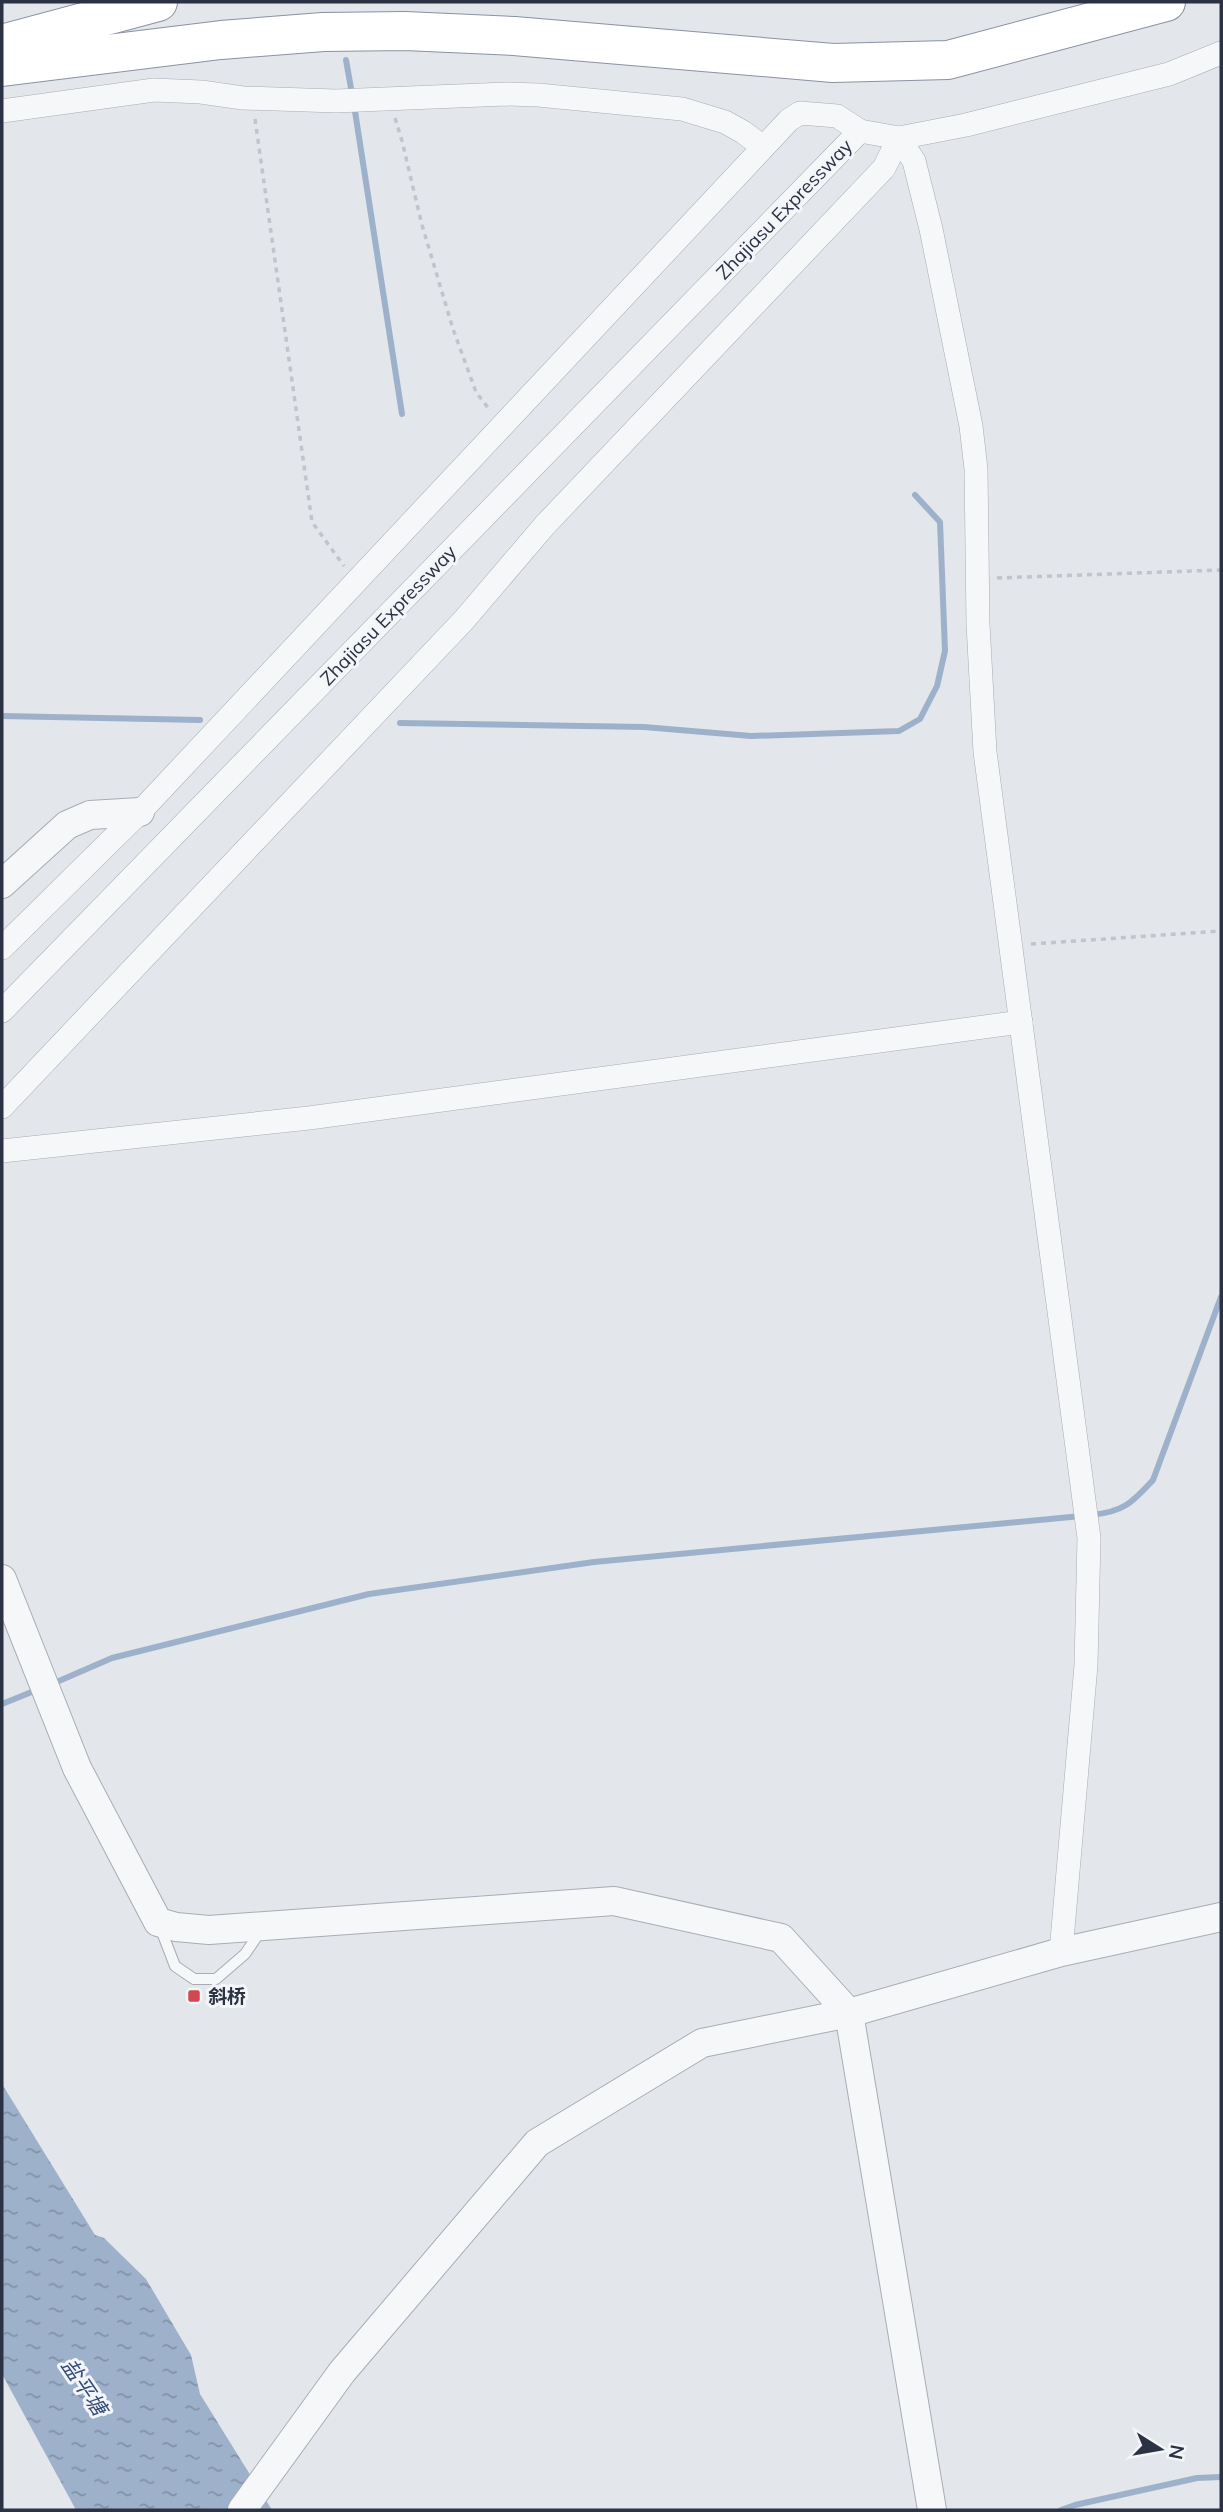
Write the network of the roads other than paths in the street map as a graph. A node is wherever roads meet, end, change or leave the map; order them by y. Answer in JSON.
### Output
{"nodes":[{"id":1,"x":158,"y":2,"type":"edge"},
{"id":2,"x":1166,"y":2,"type":"edge"},
{"id":3,"x":2,"y":44,"type":"edge"},
{"id":4,"x":1221,"y":54,"type":"edge"},
{"id":5,"x":2,"y":66,"type":"edge"},
{"id":6,"x":2,"y":111,"type":"edge"},
{"id":7,"x":860,"y":131,"type":"junction"},
{"id":8,"x":899,"y":138,"type":"junction"},
{"id":9,"x":763,"y":147,"type":"junction"},
{"id":10,"x":140,"y":812,"type":"junction"},
{"id":11,"x":2,"y":884,"type":"edge"},
{"id":12,"x":2,"y":947,"type":"edge"},
{"id":13,"x":2,"y":1011,"type":"edge"},
{"id":14,"x":1021,"y":1022,"type":"junction"},
{"id":15,"x":2,"y":1107,"type":"edge"},
{"id":16,"x":2,"y":1151,"type":"edge"},
{"id":17,"x":2,"y":1579,"type":"edge"},
{"id":18,"x":1221,"y":1917,"type":"edge"},
{"id":19,"x":158,"y":1922,"type":"junction"},
{"id":20,"x":264,"y":1926,"type":"junction"},
{"id":21,"x":1061,"y":1952,"type":"junction"},
{"id":22,"x":849,"y":2013,"type":"junction"},
{"id":23,"x":242,"y":2510,"type":"edge"},
{"id":24,"x":932,"y":2510,"type":"edge"}],
"edges":[{"from":1,"to":3,"type":"highway"},
{"from":2,"to":5,"type":"highway"},
{"from":4,"to":8,"type":"street"},
{"from":6,"to":9,"type":"street"},
{"from":7,"to":8,"type":"street"},
{"from":7,"to":9,"type":"street","name":"Zhajiasu Expressway"},
{"from":7,"to":13,"type":"street","name":"Zhajiasu Expressway"},
{"from":8,"to":14,"type":"street"},
{"from":8,"to":15,"type":"street"},
{"from":9,"to":10,"type":"street","name":"Zhajiasu Expressway"},
{"from":10,"to":11,"type":"street"},
{"from":10,"to":12,"type":"street","name":"Zhajiasu Expressway"},
{"from":14,"to":16,"type":"street"},
{"from":14,"to":21,"type":"street"},
{"from":17,"to":19,"type":"street"},
{"from":18,"to":21,"type":"street"},
{"from":19,"to":20,"type":"street"},
{"from":19,"to":20,"type":"lane"},
{"from":20,"to":22,"type":"street"},
{"from":21,"to":22,"type":"street"},
{"from":22,"to":23,"type":"street"},
{"from":22,"to":24,"type":"street"}]}
